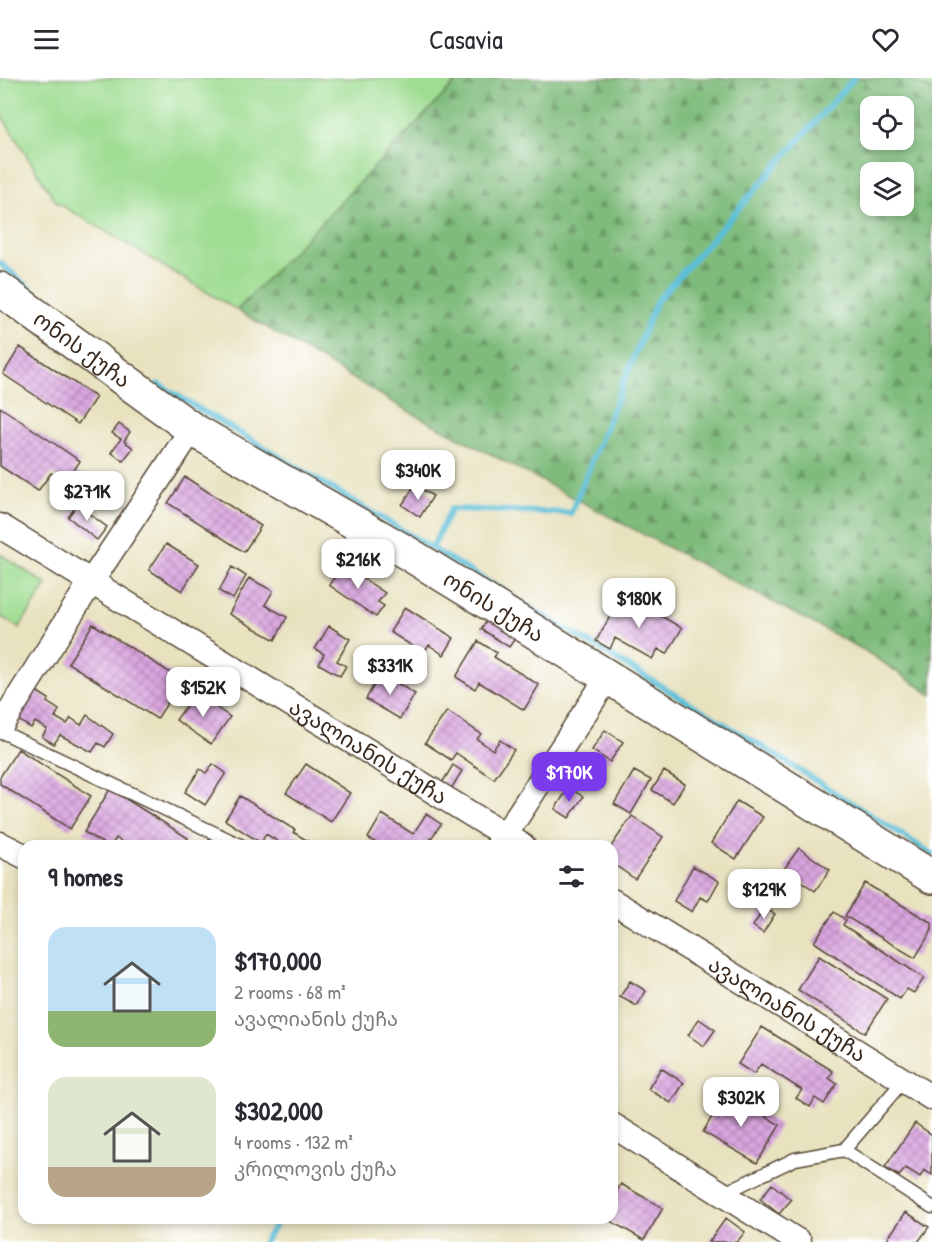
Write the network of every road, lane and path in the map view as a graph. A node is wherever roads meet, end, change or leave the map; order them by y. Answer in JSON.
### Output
{"nodes":[{"id":1,"x":0,"y":289,"type":"edge"},
{"id":2,"x":192,"y":429,"type":"junction"},
{"id":3,"x":0,"y":526,"type":"edge"},
{"id":4,"x":90,"y":582,"type":"junction"},
{"id":5,"x":608,"y":677,"type":"junction"},
{"id":6,"x":0,"y":729,"type":"edge"},
{"id":7,"x":230,"y":840,"type":"edge"},
{"id":8,"x":506,"y":840,"type":"edge"},
{"id":9,"x":510,"y":840,"type":"edge"},
{"id":10,"x":0,"y":844,"type":"edge"},
{"id":11,"x":18,"y":853,"type":"edge"},
{"id":12,"x":932,"y":877,"type":"edge"},
{"id":13,"x":618,"y":905,"type":"edge"},
{"id":14,"x":904,"y":1080,"type":"junction"},
{"id":15,"x":932,"y":1098,"type":"edge"},
{"id":16,"x":618,"y":1129,"type":"edge"},
{"id":17,"x":844,"y":1150,"type":"junction"},
{"id":18,"x":722,"y":1194,"type":"junction"},
{"id":19,"x":932,"y":1207,"type":"edge"},
{"id":20,"x":799,"y":1242,"type":"edge"}],
"edges":[{"from":1,"to":2,"type":"main road","name":"ონის ქუჩა"},
{"from":2,"to":4,"type":"street"},
{"from":2,"to":5,"type":"main road","name":"ონის ქუჩა"},
{"from":3,"to":4,"type":"street","name":"ავალიანის ქუჩა"},
{"from":4,"to":6,"type":"street"},
{"from":4,"to":8,"type":"street","name":"ავალიანის ქუჩა"},
{"from":5,"to":9,"type":"street"},
{"from":5,"to":12,"type":"main road","name":"ონის ქუჩა"},
{"from":6,"to":7,"type":"lane"},
{"from":10,"to":11,"type":"street"},
{"from":13,"to":14,"type":"street","name":"ავალიანის ქუჩა"},
{"from":14,"to":15,"type":"street","name":"ავალიანის ქუჩა"},
{"from":14,"to":17,"type":"lane"},
{"from":16,"to":18,"type":"street"},
{"from":17,"to":18,"type":"lane"},
{"from":17,"to":19,"type":"lane"},
{"from":18,"to":20,"type":"street"}]}
